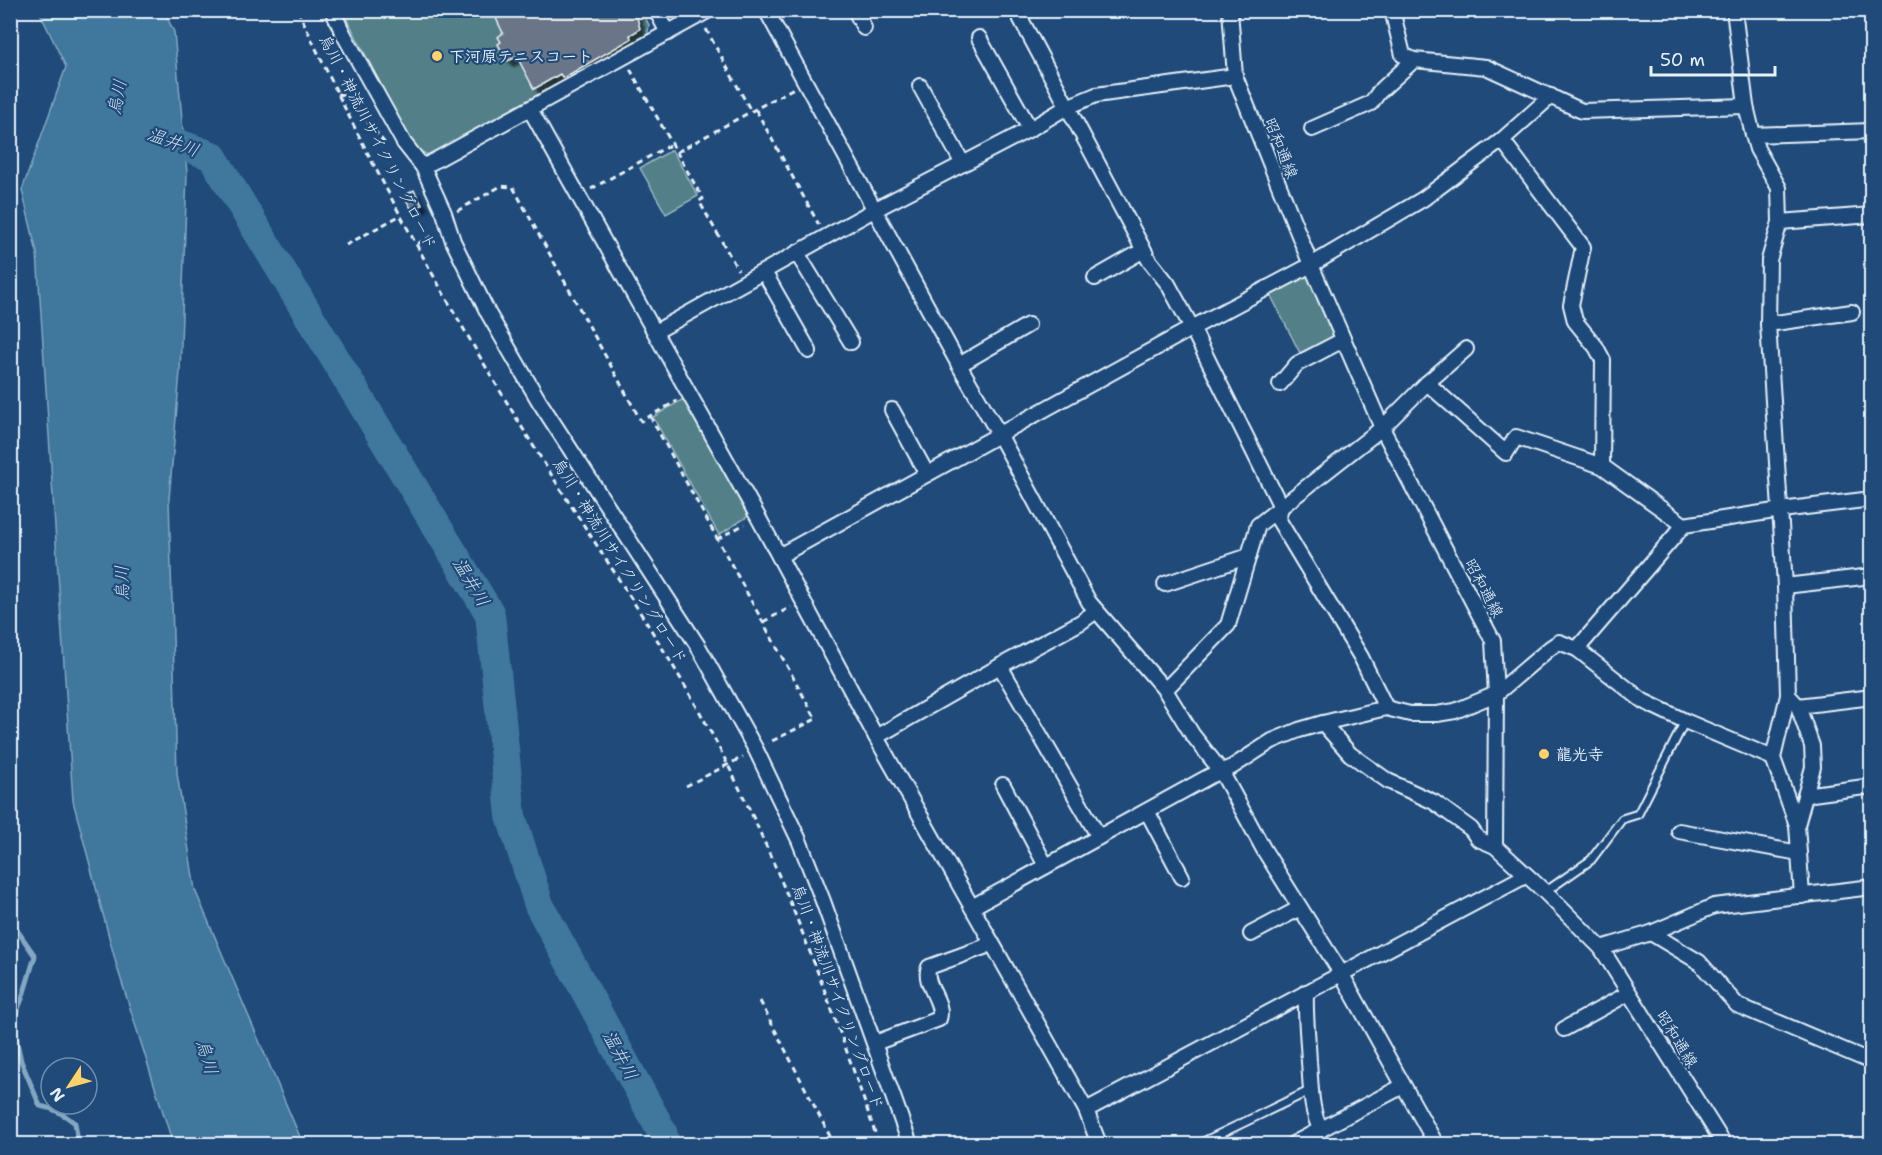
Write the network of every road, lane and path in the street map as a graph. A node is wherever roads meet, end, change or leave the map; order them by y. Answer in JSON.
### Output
{"nodes":[{"id":1,"x":298,"y":10,"type":"edge"},
{"id":2,"x":332,"y":10,"type":"edge"},
{"id":3,"x":656,"y":10,"type":"edge"},
{"id":4,"x":766,"y":10,"type":"edge"},
{"id":5,"x":855,"y":10,"type":"edge"},
{"id":6,"x":1016,"y":10,"type":"edge"},
{"id":7,"x":1230,"y":10,"type":"edge"},
{"id":8,"x":1392,"y":10,"type":"edge"},
{"id":9,"x":1734,"y":10,"type":"edge"},
{"id":10,"x":704,"y":13,"type":"edge"},
{"id":11,"x":864,"y":28,"type":"dead end"},
{"id":12,"x":668,"y":33,"type":"junction"},
{"id":13,"x":979,"y":38,"type":"dead end"},
{"id":14,"x":623,"y":57,"type":"junction"},
{"id":15,"x":1414,"y":60,"type":"junction"},
{"id":16,"x":1235,"y":76,"type":"junction"},
{"id":17,"x":790,"y":81,"type":"dead end"},
{"id":18,"x":920,"y":86,"type":"dead end"},
{"id":19,"x":338,"y":94,"type":"junction"},
{"id":20,"x":1551,"y":96,"type":"junction"},
{"id":21,"x":1746,"y":106,"type":"junction"},
{"id":22,"x":1067,"y":107,"type":"junction"},
{"id":23,"x":530,"y":109,"type":"junction"},
{"id":24,"x":753,"y":110,"type":"junction"},
{"id":25,"x":1030,"y":129,"type":"junction"},
{"id":26,"x":1312,"y":129,"type":"dead end"},
{"id":27,"x":1872,"y":131,"type":"edge"},
{"id":28,"x":1753,"y":135,"type":"junction"},
{"id":29,"x":1502,"y":141,"type":"junction"},
{"id":30,"x":672,"y":144,"type":"junction"},
{"id":31,"x":677,"y":152,"type":"junction"},
{"id":32,"x":392,"y":153,"type":"dead end"},
{"id":33,"x":963,"y":164,"type":"junction"},
{"id":34,"x":423,"y":167,"type":"junction"},
{"id":35,"x":579,"y":195,"type":"junction"},
{"id":36,"x":874,"y":210,"type":"junction"},
{"id":37,"x":401,"y":215,"type":"junction"},
{"id":38,"x":1872,"y":215,"type":"edge"},
{"id":39,"x":446,"y":218,"type":"junction"},
{"id":40,"x":1780,"y":222,"type":"junction"},
{"id":41,"x":439,"y":232,"type":"dead end"},
{"id":42,"x":826,"y":237,"type":"junction"},
{"id":43,"x":346,"y":245,"type":"dead end"},
{"id":44,"x":417,"y":245,"type":"junction"},
{"id":45,"x":1144,"y":250,"type":"junction"},
{"id":46,"x":797,"y":253,"type":"junction"},
{"id":47,"x":1311,"y":265,"type":"junction"},
{"id":48,"x":764,"y":272,"type":"junction"},
{"id":49,"x":1095,"y":278,"type":"dead end"},
{"id":50,"x":745,"y":282,"type":"junction"},
{"id":51,"x":1852,"y":312,"type":"dead end"},
{"id":52,"x":1768,"y":324,"type":"junction"},
{"id":53,"x":1028,"y":325,"type":"dead end"},
{"id":54,"x":1192,"y":328,"type":"junction"},
{"id":55,"x":655,"y":332,"type":"junction"},
{"id":56,"x":1343,"y":340,"type":"junction"},
{"id":57,"x":851,"y":342,"type":"dead end"},
{"id":58,"x":1466,"y":349,"type":"dead end"},
{"id":59,"x":809,"y":351,"type":"dead end"},
{"id":60,"x":959,"y":365,"type":"junction"},
{"id":61,"x":1427,"y":383,"type":"junction"},
{"id":62,"x":1280,"y":384,"type":"dead end"},
{"id":63,"x":689,"y":394,"type":"junction"},
{"id":64,"x":892,"y":410,"type":"dead end"},
{"id":65,"x":650,"y":416,"type":"junction"},
{"id":66,"x":1382,"y":428,"type":"junction"},
{"id":67,"x":999,"y":435,"type":"junction"},
{"id":68,"x":1602,"y":466,"type":"junction"},
{"id":69,"x":927,"y":474,"type":"junction"},
{"id":70,"x":1872,"y":499,"type":"edge"},
{"id":71,"x":1281,"y":507,"type":"junction"},
{"id":72,"x":1781,"y":510,"type":"junction"},
{"id":73,"x":758,"y":517,"type":"junction"},
{"id":74,"x":1684,"y":525,"type":"junction"},
{"id":75,"x":717,"y":539,"type":"junction"},
{"id":76,"x":779,"y":556,"type":"junction"},
{"id":77,"x":1249,"y":556,"type":"junction"},
{"id":78,"x":1872,"y":576,"type":"edge"},
{"id":79,"x":1165,"y":584,"type":"dead end"},
{"id":80,"x":1785,"y":586,"type":"junction"},
{"id":81,"x":803,"y":600,"type":"junction"},
{"id":82,"x":1096,"y":611,"type":"junction"},
{"id":83,"x":763,"y":622,"type":"junction"},
{"id":84,"x":1577,"y":649,"type":"junction"},
{"id":85,"x":1000,"y":666,"type":"junction"},
{"id":86,"x":1166,"y":690,"type":"junction"},
{"id":87,"x":1496,"y":694,"type":"junction"},
{"id":88,"x":1788,"y":695,"type":"junction"},
{"id":89,"x":1872,"y":697,"type":"edge"},
{"id":90,"x":1798,"y":706,"type":"junction"},
{"id":91,"x":1386,"y":708,"type":"junction"},
{"id":92,"x":1685,"y":721,"type":"junction"},
{"id":93,"x":1323,"y":723,"type":"junction"},
{"id":94,"x":876,"y":737,"type":"junction"},
{"id":95,"x":764,"y":746,"type":"dead end"},
{"id":96,"x":750,"y":754,"type":"dead end"},
{"id":97,"x":1773,"y":758,"type":"junction"},
{"id":98,"x":728,"y":765,"type":"junction"},
{"id":99,"x":1221,"y":771,"type":"junction"},
{"id":100,"x":1003,"y":785,"type":"dead end"},
{"id":101,"x":686,"y":786,"type":"dead end"},
{"id":102,"x":1872,"y":786,"type":"edge"},
{"id":103,"x":1805,"y":795,"type":"junction"},
{"id":104,"x":1147,"y":811,"type":"junction"},
{"id":105,"x":1797,"y":825,"type":"junction"},
{"id":106,"x":1679,"y":831,"type":"dead end"},
{"id":107,"x":1099,"y":837,"type":"junction"},
{"id":108,"x":1495,"y":846,"type":"junction"},
{"id":109,"x":1799,"y":854,"type":"junction"},
{"id":110,"x":1047,"y":866,"type":"junction"},
{"id":111,"x":1525,"y":876,"type":"junction"},
{"id":112,"x":1182,"y":877,"type":"dead end"},
{"id":113,"x":1872,"y":887,"type":"edge"},
{"id":114,"x":1545,"y":892,"type":"junction"},
{"id":115,"x":1802,"y":896,"type":"junction"},
{"id":116,"x":972,"y":907,"type":"junction"},
{"id":117,"x":1300,"y":908,"type":"junction"},
{"id":118,"x":1651,"y":933,"type":"junction"},
{"id":119,"x":1251,"y":934,"type":"dead end"},
{"id":120,"x":991,"y":942,"type":"junction"},
{"id":121,"x":1601,"y":948,"type":"junction"},
{"id":122,"x":1341,"y":973,"type":"junction"},
{"id":123,"x":1306,"y":992,"type":"junction"},
{"id":124,"x":1629,"y":993,"type":"junction"},
{"id":125,"x":760,"y":1000,"type":"dead end"},
{"id":126,"x":1564,"y":1029,"type":"dead end"},
{"id":127,"x":875,"y":1043,"type":"junction"},
{"id":128,"x":1872,"y":1062,"type":"edge"},
{"id":129,"x":1403,"y":1086,"type":"junction"},
{"id":130,"x":1312,"y":1092,"type":"junction"},
{"id":131,"x":1086,"y":1110,"type":"junction"},
{"id":132,"x":1316,"y":1137,"type":"edge"},
{"id":133,"x":834,"y":1144,"type":"edge"},
{"id":134,"x":879,"y":1144,"type":"edge"},
{"id":135,"x":910,"y":1144,"type":"edge"},
{"id":136,"x":1099,"y":1144,"type":"edge"},
{"id":137,"x":1201,"y":1144,"type":"edge"},
{"id":138,"x":1293,"y":1144,"type":"edge"},
{"id":139,"x":1436,"y":1144,"type":"edge"},
{"id":140,"x":1724,"y":1144,"type":"edge"}],
"edges":[{"from":1,"to":19,"type":"path","name":"烏川・神流川サイクリングロード"},
{"from":2,"to":34,"type":"street"},
{"from":3,"to":12,"type":"street"},
{"from":4,"to":36,"type":"street"},
{"from":5,"to":11,"type":"street"},
{"from":6,"to":22,"type":"street"},
{"from":7,"to":16,"type":"street","name":"昭和通線"},
{"from":8,"to":15,"type":"street"},
{"from":9,"to":21,"type":"street"},
{"from":10,"to":12,"type":"street"},
{"from":10,"to":24,"type":"path"},
{"from":12,"to":14,"type":"street"},
{"from":13,"to":25,"type":"street"},
{"from":14,"to":23,"type":"street"},
{"from":14,"to":30,"type":"path"},
{"from":15,"to":20,"type":"street"},
{"from":15,"to":26,"type":"street"},
{"from":16,"to":22,"type":"street"},
{"from":16,"to":47,"type":"street","name":"昭和通線"},
{"from":17,"to":24,"type":"path"},
{"from":18,"to":33,"type":"street"},
{"from":19,"to":32,"type":"path"},
{"from":19,"to":37,"type":"path","name":"烏川・神流川サイクリングロード"},
{"from":20,"to":21,"type":"street"},
{"from":20,"to":29,"type":"street"},
{"from":21,"to":28,"type":"street"},
{"from":22,"to":25,"type":"street"},
{"from":22,"to":45,"type":"street"},
{"from":23,"to":34,"type":"street"},
{"from":23,"to":35,"type":"street"},
{"from":24,"to":31,"type":"path"},
{"from":24,"to":42,"type":"path"},
{"from":25,"to":33,"type":"street"},
{"from":27,"to":28,"type":"street"},
{"from":28,"to":40,"type":"street"},
{"from":29,"to":47,"type":"street"},
{"from":29,"to":68,"type":"street"},
{"from":30,"to":31,"type":"path"},
{"from":30,"to":35,"type":"path"},
{"from":31,"to":50,"type":"path"},
{"from":33,"to":36,"type":"street"},
{"from":34,"to":39,"type":"street"},
{"from":35,"to":55,"type":"street"},
{"from":36,"to":42,"type":"street"},
{"from":36,"to":60,"type":"street"},
{"from":37,"to":43,"type":"path"},
{"from":37,"to":44,"type":"path","name":"烏川・神流川サイクリングロード"},
{"from":38,"to":40,"type":"street"},
{"from":39,"to":65,"type":"path"},
{"from":39,"to":127,"type":"street"},
{"from":40,"to":52,"type":"street"},
{"from":41,"to":44,"type":"path"},
{"from":42,"to":46,"type":"street"},
{"from":44,"to":98,"type":"path","name":"烏川・神流川サイクリングロード"},
{"from":45,"to":49,"type":"street"},
{"from":45,"to":54,"type":"street"},
{"from":46,"to":48,"type":"street"},
{"from":46,"to":57,"type":"street"},
{"from":47,"to":54,"type":"street"},
{"from":47,"to":56,"type":"street","name":"昭和通線"},
{"from":48,"to":50,"type":"street"},
{"from":48,"to":59,"type":"street"},
{"from":50,"to":55,"type":"street"},
{"from":51,"to":52,"type":"street"},
{"from":52,"to":72,"type":"street"},
{"from":53,"to":60,"type":"street"},
{"from":54,"to":67,"type":"street"},
{"from":54,"to":71,"type":"street"},
{"from":55,"to":63,"type":"street"},
{"from":56,"to":62,"type":"street"},
{"from":56,"to":66,"type":"street","name":"昭和通線"},
{"from":58,"to":61,"type":"street"},
{"from":60,"to":67,"type":"street"},
{"from":61,"to":66,"type":"street"},
{"from":61,"to":68,"type":"street"},
{"from":63,"to":65,"type":"path"},
{"from":63,"to":73,"type":"street"},
{"from":64,"to":69,"type":"street"},
{"from":65,"to":75,"type":"path"},
{"from":66,"to":71,"type":"street"},
{"from":66,"to":87,"type":"street","name":"昭和通線"},
{"from":67,"to":69,"type":"street"},
{"from":67,"to":82,"type":"street"},
{"from":68,"to":74,"type":"street"},
{"from":69,"to":76,"type":"street"},
{"from":70,"to":72,"type":"street"},
{"from":71,"to":77,"type":"street"},
{"from":71,"to":91,"type":"street"},
{"from":72,"to":74,"type":"street"},
{"from":72,"to":80,"type":"street"},
{"from":73,"to":75,"type":"path"},
{"from":73,"to":76,"type":"street"},
{"from":74,"to":84,"type":"street"},
{"from":75,"to":83,"type":"path"},
{"from":76,"to":81,"type":"street"},
{"from":77,"to":79,"type":"street"},
{"from":77,"to":86,"type":"street"},
{"from":78,"to":80,"type":"street"},
{"from":80,"to":88,"type":"street"},
{"from":81,"to":83,"type":"path"},
{"from":81,"to":94,"type":"street"},
{"from":82,"to":85,"type":"street"},
{"from":82,"to":86,"type":"street"},
{"from":83,"to":95,"type":"path"},
{"from":84,"to":87,"type":"street"},
{"from":84,"to":92,"type":"street"},
{"from":85,"to":94,"type":"street"},
{"from":85,"to":107,"type":"street"},
{"from":86,"to":99,"type":"street"},
{"from":87,"to":91,"type":"street"},
{"from":87,"to":108,"type":"street","name":"昭和通線"},
{"from":88,"to":90,"type":"street"},
{"from":88,"to":97,"type":"street"},
{"from":89,"to":90,"type":"street"},
{"from":90,"to":103,"type":"street"},
{"from":91,"to":93,"type":"street"},
{"from":92,"to":97,"type":"street"},
{"from":92,"to":114,"type":"lane"},
{"from":93,"to":99,"type":"street"},
{"from":93,"to":108,"type":"street"},
{"from":94,"to":116,"type":"street"},
{"from":96,"to":98,"type":"path"},
{"from":97,"to":105,"type":"street"},
{"from":98,"to":101,"type":"path"},
{"from":98,"to":134,"type":"path","name":"烏川・神流川サイクリングロード"},
{"from":99,"to":104,"type":"street"},
{"from":99,"to":117,"type":"street"},
{"from":100,"to":110,"type":"street"},
{"from":102,"to":103,"type":"street"},
{"from":103,"to":105,"type":"street"},
{"from":104,"to":107,"type":"street"},
{"from":104,"to":112,"type":"street"},
{"from":105,"to":109,"type":"street"},
{"from":106,"to":109,"type":"street"},
{"from":107,"to":110,"type":"street"},
{"from":108,"to":111,"type":"street","name":"昭和通線"},
{"from":109,"to":115,"type":"street"},
{"from":110,"to":116,"type":"street"},
{"from":111,"to":114,"type":"street","name":"昭和通線"},
{"from":111,"to":122,"type":"street"},
{"from":113,"to":115,"type":"street"},
{"from":114,"to":121,"type":"street","name":"昭和通線"},
{"from":115,"to":118,"type":"street"},
{"from":116,"to":120,"type":"street"},
{"from":117,"to":119,"type":"street"},
{"from":117,"to":122,"type":"street"},
{"from":118,"to":121,"type":"street"},
{"from":118,"to":128,"type":"street"},
{"from":120,"to":127,"type":"street"},
{"from":120,"to":131,"type":"street"},
{"from":121,"to":124,"type":"street","name":"昭和通線"},
{"from":122,"to":123,"type":"street"},
{"from":122,"to":129,"type":"street"},
{"from":123,"to":130,"type":"street"},
{"from":123,"to":131,"type":"street"},
{"from":124,"to":126,"type":"street"},
{"from":124,"to":140,"type":"street","name":"昭和通線"},
{"from":125,"to":133,"type":"path"},
{"from":127,"to":135,"type":"street"},
{"from":129,"to":132,"type":"street"},
{"from":129,"to":139,"type":"street"},
{"from":130,"to":132,"type":"street"},
{"from":130,"to":137,"type":"lane"},
{"from":131,"to":136,"type":"street"},
{"from":132,"to":138,"type":"street"}]}
